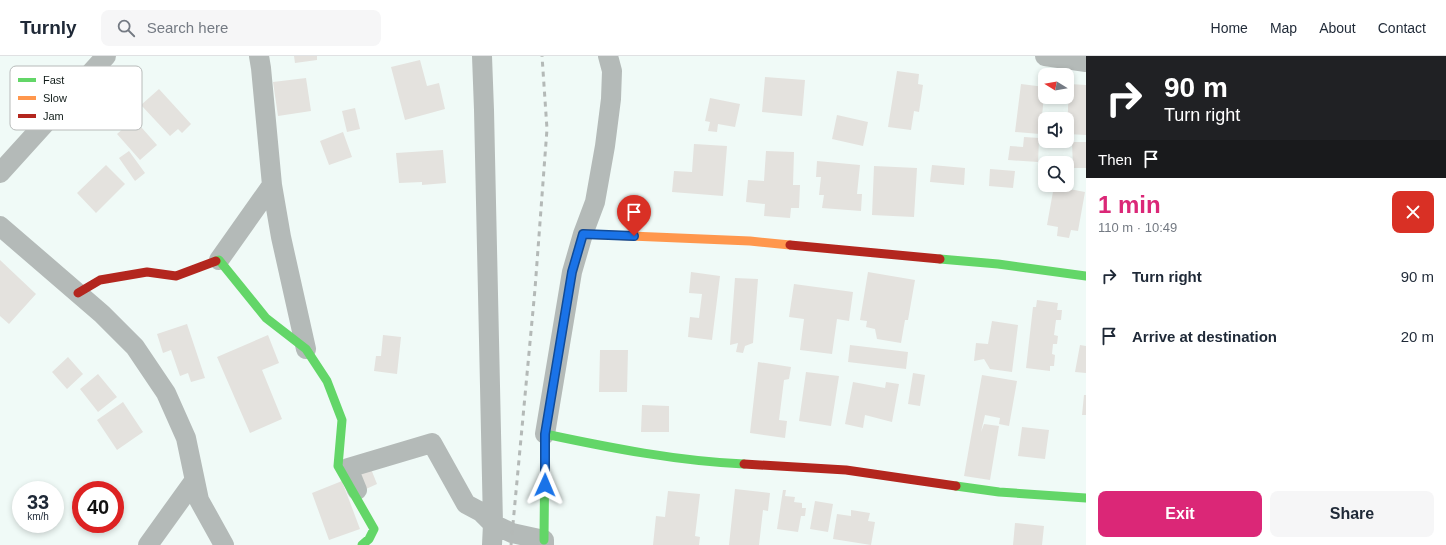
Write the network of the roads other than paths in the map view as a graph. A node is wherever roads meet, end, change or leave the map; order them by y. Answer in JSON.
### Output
{"nodes":[{"id":1,"x":106,"y":56,"type":"edge"},
{"id":2,"x":259,"y":56,"type":"edge"},
{"id":3,"x":482,"y":56,"type":"edge"},
{"id":4,"x":608,"y":56,"type":"edge"},
{"id":5,"x":1045,"y":56,"type":"edge"},
{"id":6,"x":1086,"y":62,"type":"edge"},
{"id":7,"x":97,"y":66,"type":"edge"},
{"id":8,"x":39,"y":130,"type":"edge"},
{"id":9,"x":0,"y":173,"type":"edge"},
{"id":10,"x":272,"y":185,"type":"junction"},
{"id":11,"x":0,"y":226,"type":"edge"},
{"id":12,"x":583,"y":234,"type":"junction"},
{"id":13,"x":219,"y":260,"type":"junction"},
{"id":14,"x":1086,"y":276,"type":"edge"},
{"id":15,"x":78,"y":292,"type":"junction"},
{"id":16,"x":306,"y":350,"type":"junction"},
{"id":17,"x":545,"y":434,"type":"junction"},
{"id":18,"x":194,"y":481,"type":"junction"},
{"id":19,"x":1086,"y":498,"type":"edge"},
{"id":20,"x":493,"y":524,"type":"junction"},
{"id":21,"x":374,"y":529,"type":"junction"},
{"id":22,"x":544,"y":542,"type":"edge"},
{"id":23,"x":148,"y":545,"type":"edge"},
{"id":24,"x":224,"y":545,"type":"edge"},
{"id":25,"x":362,"y":545,"type":"edge"},
{"id":26,"x":492,"y":545,"type":"edge"}],
"edges":[{"from":1,"to":7,"type":"street"},
{"from":2,"to":10,"type":"street"},
{"from":3,"to":20,"type":"street"},
{"from":4,"to":12,"type":"street"},
{"from":5,"to":6,"type":"street"},
{"from":8,"to":9,"type":"street"},
{"from":10,"to":13,"type":"street"},
{"from":10,"to":16,"type":"street"},
{"from":11,"to":15,"type":"street"},
{"from":12,"to":14,"type":"street"},
{"from":12,"to":17,"type":"street"},
{"from":13,"to":15,"type":"street"},
{"from":13,"to":16,"type":"street"},
{"from":15,"to":18,"type":"street"},
{"from":16,"to":21,"type":"street"},
{"from":17,"to":19,"type":"street"},
{"from":17,"to":22,"type":"street"},
{"from":18,"to":23,"type":"street"},
{"from":18,"to":24,"type":"street"},
{"from":20,"to":21,"type":"street"},
{"from":20,"to":22,"type":"street"},
{"from":20,"to":26,"type":"street"},
{"from":21,"to":25,"type":"street"}]}
